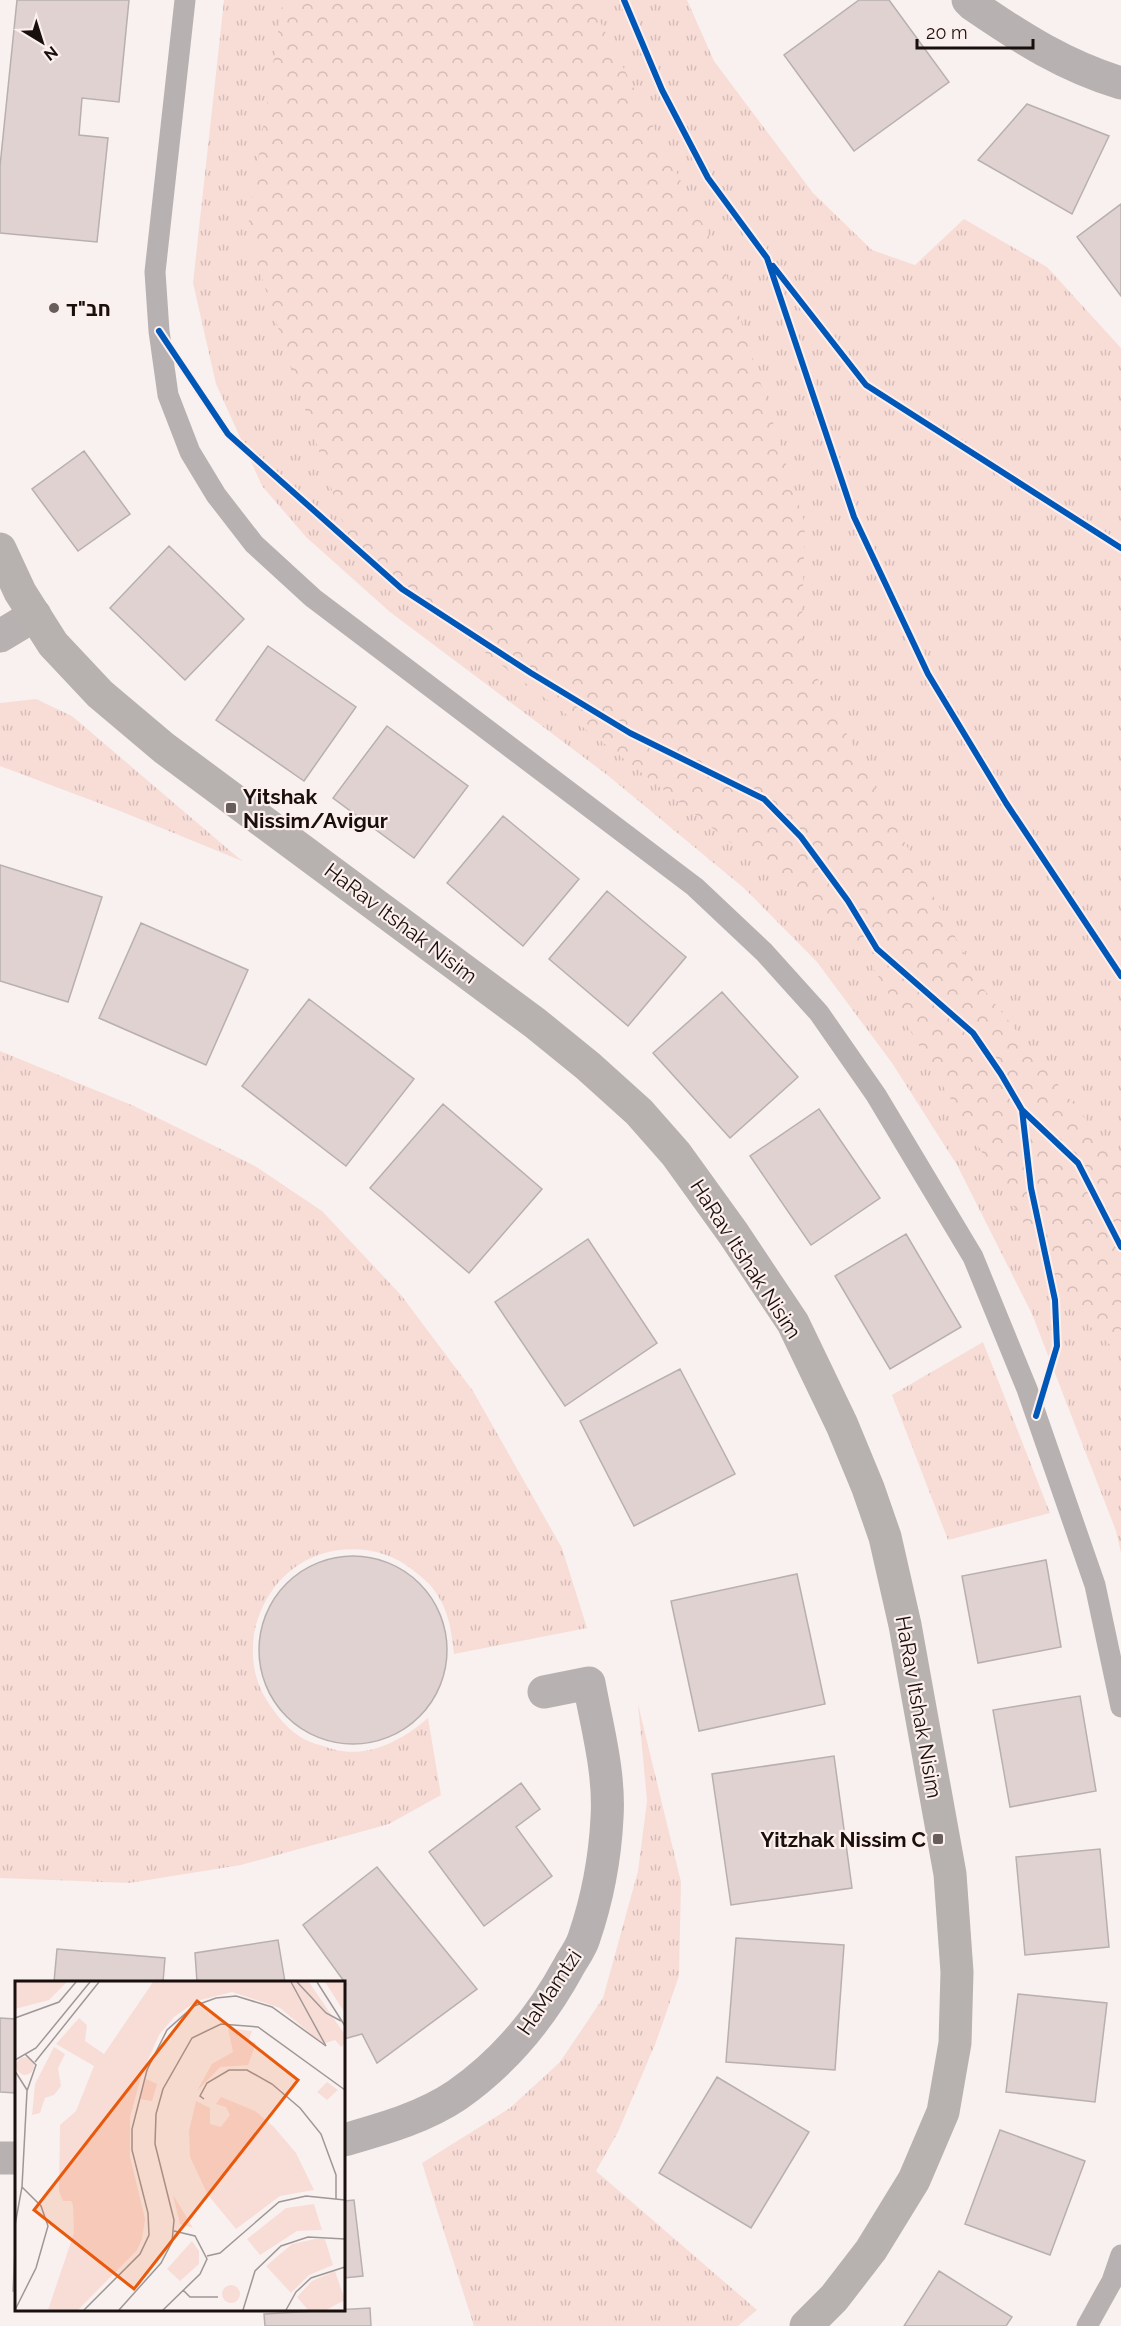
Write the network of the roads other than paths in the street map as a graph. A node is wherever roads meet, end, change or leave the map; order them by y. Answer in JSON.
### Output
{"nodes":[{"id":1,"x":185,"y":0,"type":"edge"},
{"id":2,"x":968,"y":0,"type":"edge"},
{"id":3,"x":1121,"y":83,"type":"edge"},
{"id":4,"x":0,"y":549,"type":"edge"},
{"id":5,"x":35,"y":615,"type":"junction"},
{"id":6,"x":0,"y":636,"type":"edge"},
{"id":7,"x":544,"y":1692,"type":"dead end"},
{"id":8,"x":1121,"y":1707,"type":"edge"},
{"id":9,"x":345,"y":2140,"type":"edge"},
{"id":10,"x":1121,"y":2255,"type":"edge"},
{"id":11,"x":806,"y":2326,"type":"edge"},
{"id":12,"x":1087,"y":2326,"type":"edge"}],
"edges":[{"from":1,"to":8,"type":"lane"},
{"from":2,"to":3,"type":"street"},
{"from":4,"to":5,"type":"street","name":"HaRav Itshak Nisim"},
{"from":5,"to":6,"type":"street"},
{"from":5,"to":11,"type":"street","name":"HaRav Itshak Nisim"},
{"from":7,"to":9,"type":"street","name":"HaMamtzi"},
{"from":10,"to":12,"type":"lane"}]}
